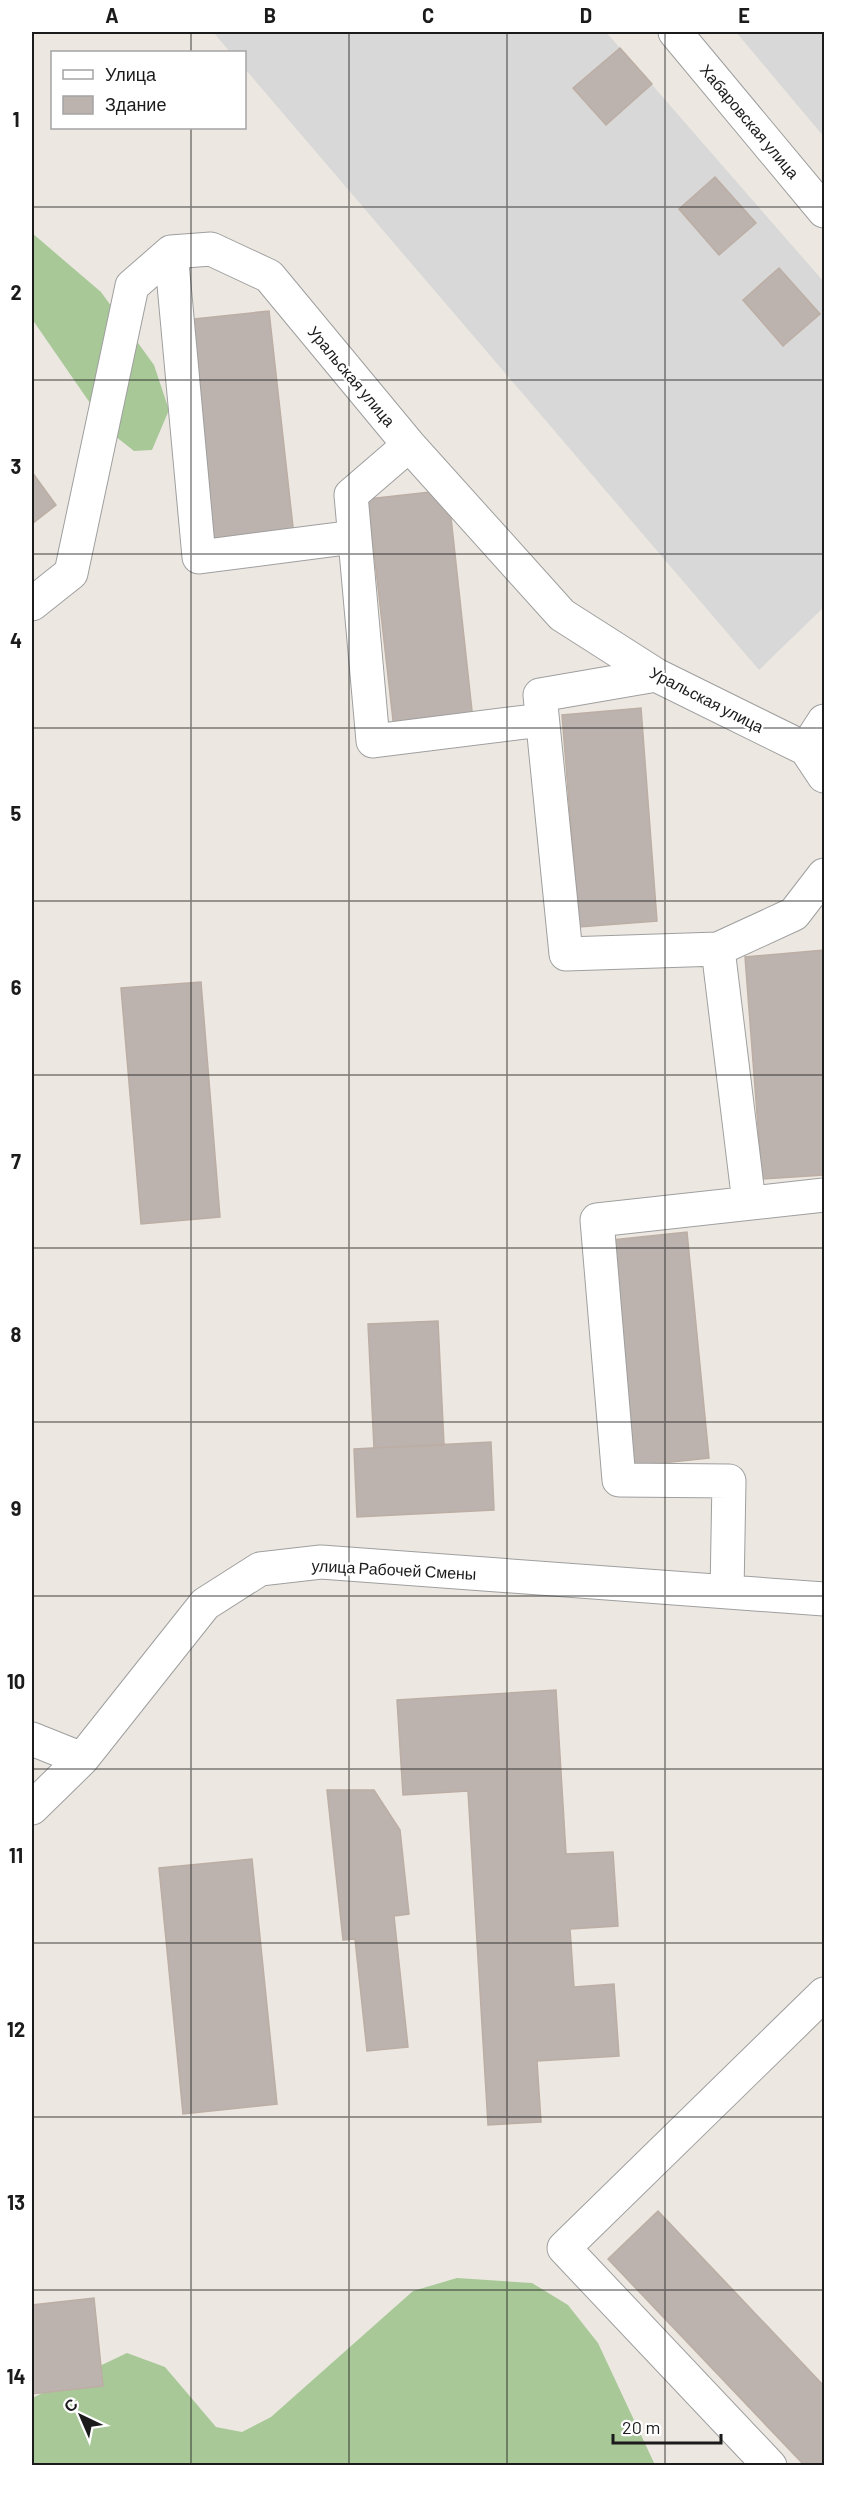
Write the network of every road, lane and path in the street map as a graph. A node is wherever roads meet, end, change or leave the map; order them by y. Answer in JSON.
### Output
{"nodes":[{"id":1,"x":675,"y":32,"type":"edge"},
{"id":2,"x":825,"y":211,"type":"edge"},
{"id":3,"x":171,"y":252,"type":"junction"},
{"id":4,"x":409,"y":445,"type":"junction"},
{"id":5,"x":354,"y":537,"type":"junction"},
{"id":6,"x":32,"y":604,"type":"edge"},
{"id":7,"x":656,"y":675,"type":"junction"},
{"id":8,"x":542,"y":720,"type":"junction"},
{"id":9,"x":825,"y":721,"type":"edge"},
{"id":10,"x":806,"y":749,"type":"junction"},
{"id":11,"x":825,"y":776,"type":"edge"},
{"id":12,"x":825,"y":875,"type":"edge"},
{"id":13,"x":718,"y":949,"type":"junction"},
{"id":14,"x":825,"y":1195,"type":"edge"},
{"id":15,"x":749,"y":1203,"type":"junction"},
{"id":16,"x":727,"y":1592,"type":"junction"},
{"id":17,"x":825,"y":1599,"type":"edge"},
{"id":18,"x":32,"y":1739,"type":"edge"},
{"id":19,"x":82,"y":1759,"type":"junction"},
{"id":20,"x":32,"y":1808,"type":"edge"},
{"id":21,"x":825,"y":1994,"type":"edge"},
{"id":22,"x":770,"y":2466,"type":"edge"}],
"edges":[{"from":1,"to":2,"type":"street","name":"Хабаровская улица"},
{"from":3,"to":4,"type":"street","name":"Уральская улица"},
{"from":3,"to":5,"type":"street"},
{"from":3,"to":6,"type":"street"},
{"from":4,"to":5,"type":"street"},
{"from":4,"to":7,"type":"street","name":"Уральская улица"},
{"from":5,"to":8,"type":"street"},
{"from":7,"to":8,"type":"street"},
{"from":7,"to":10,"type":"street","name":"Уральская улица"},
{"from":8,"to":13,"type":"street"},
{"from":9,"to":10,"type":"street"},
{"from":10,"to":11,"type":"street","name":"Уральская улица"},
{"from":12,"to":13,"type":"street"},
{"from":13,"to":15,"type":"street"},
{"from":14,"to":15,"type":"street"},
{"from":15,"to":16,"type":"street"},
{"from":16,"to":17,"type":"street","name":"улица Рабочей Смены"},
{"from":16,"to":19,"type":"street","name":"улица Рабочей Смены"},
{"from":18,"to":19,"type":"street"},
{"from":19,"to":20,"type":"street","name":"улица Рабочей Смены"},
{"from":21,"to":22,"type":"street"}]}
